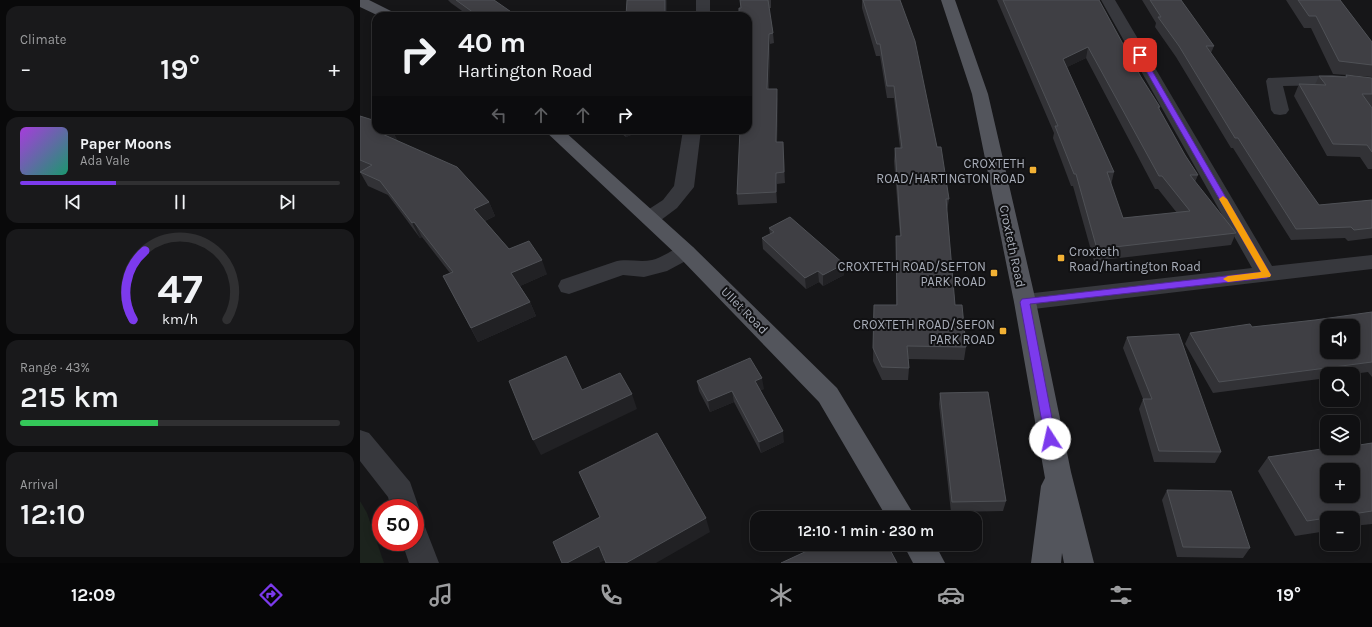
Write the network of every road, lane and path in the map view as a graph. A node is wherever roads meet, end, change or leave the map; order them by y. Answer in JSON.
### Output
{"nodes":[{"id":1,"x":703,"y":0,"type":"edge"},
{"id":2,"x":948,"y":0,"type":"edge"},
{"id":3,"x":1108,"y":0,"type":"edge"},
{"id":4,"x":364,"y":4,"type":"edge"},
{"id":5,"x":381,"y":12,"type":"edge"},
{"id":6,"x":704,"y":12,"type":"edge"},
{"id":7,"x":1372,"y":84,"type":"edge"},
{"id":8,"x":1280,"y":110,"type":"dead end"},
{"id":9,"x":557,"y":134,"type":"edge"},
{"id":10,"x":691,"y":134,"type":"edge"},
{"id":11,"x":650,"y":218,"type":"junction"},
{"id":12,"x":686,"y":252,"type":"junction"},
{"id":13,"x":1372,"y":262,"type":"edge"},
{"id":14,"x":1267,"y":275,"type":"junction"},
{"id":15,"x":569,"y":286,"type":"dead end"},
{"id":16,"x":1025,"y":302,"type":"junction"},
{"id":17,"x":360,"y":441,"type":"edge"},
{"id":18,"x":1057,"y":472,"type":"junction"},
{"id":19,"x":402,"y":499,"type":"edge"},
{"id":20,"x":898,"y":511,"type":"edge"},
{"id":21,"x":420,"y":551,"type":"edge"},
{"id":22,"x":922,"y":551,"type":"edge"},
{"id":23,"x":424,"y":563,"type":"edge"},
{"id":24,"x":930,"y":563,"type":"edge"},
{"id":25,"x":1046,"y":563,"type":"edge"},
{"id":26,"x":1079,"y":563,"type":"edge"}],
"edges":[{"from":1,"to":6,"type":"street"},
{"from":2,"to":16,"type":"main road","name":"Croxteth Road"},
{"from":3,"to":14,"type":"street"},
{"from":4,"to":5,"type":"main road"},
{"from":7,"to":8,"type":"street"},
{"from":9,"to":11,"type":"main road","name":"Ullet Road"},
{"from":10,"to":11,"type":"street"},
{"from":11,"to":12,"type":"main road","name":"Ullet Road"},
{"from":12,"to":15,"type":"street"},
{"from":12,"to":20,"type":"main road","name":"Ullet Road"},
{"from":13,"to":14,"type":"street"},
{"from":14,"to":16,"type":"street"},
{"from":16,"to":18,"type":"main road","name":"Croxteth Road"},
{"from":17,"to":19,"type":"street"},
{"from":18,"to":25,"type":"main road","name":"Croxteth Road"},
{"from":18,"to":26,"type":"main road","name":"Croxteth Road"},
{"from":21,"to":23,"type":"street"},
{"from":22,"to":24,"type":"main road"}]}
